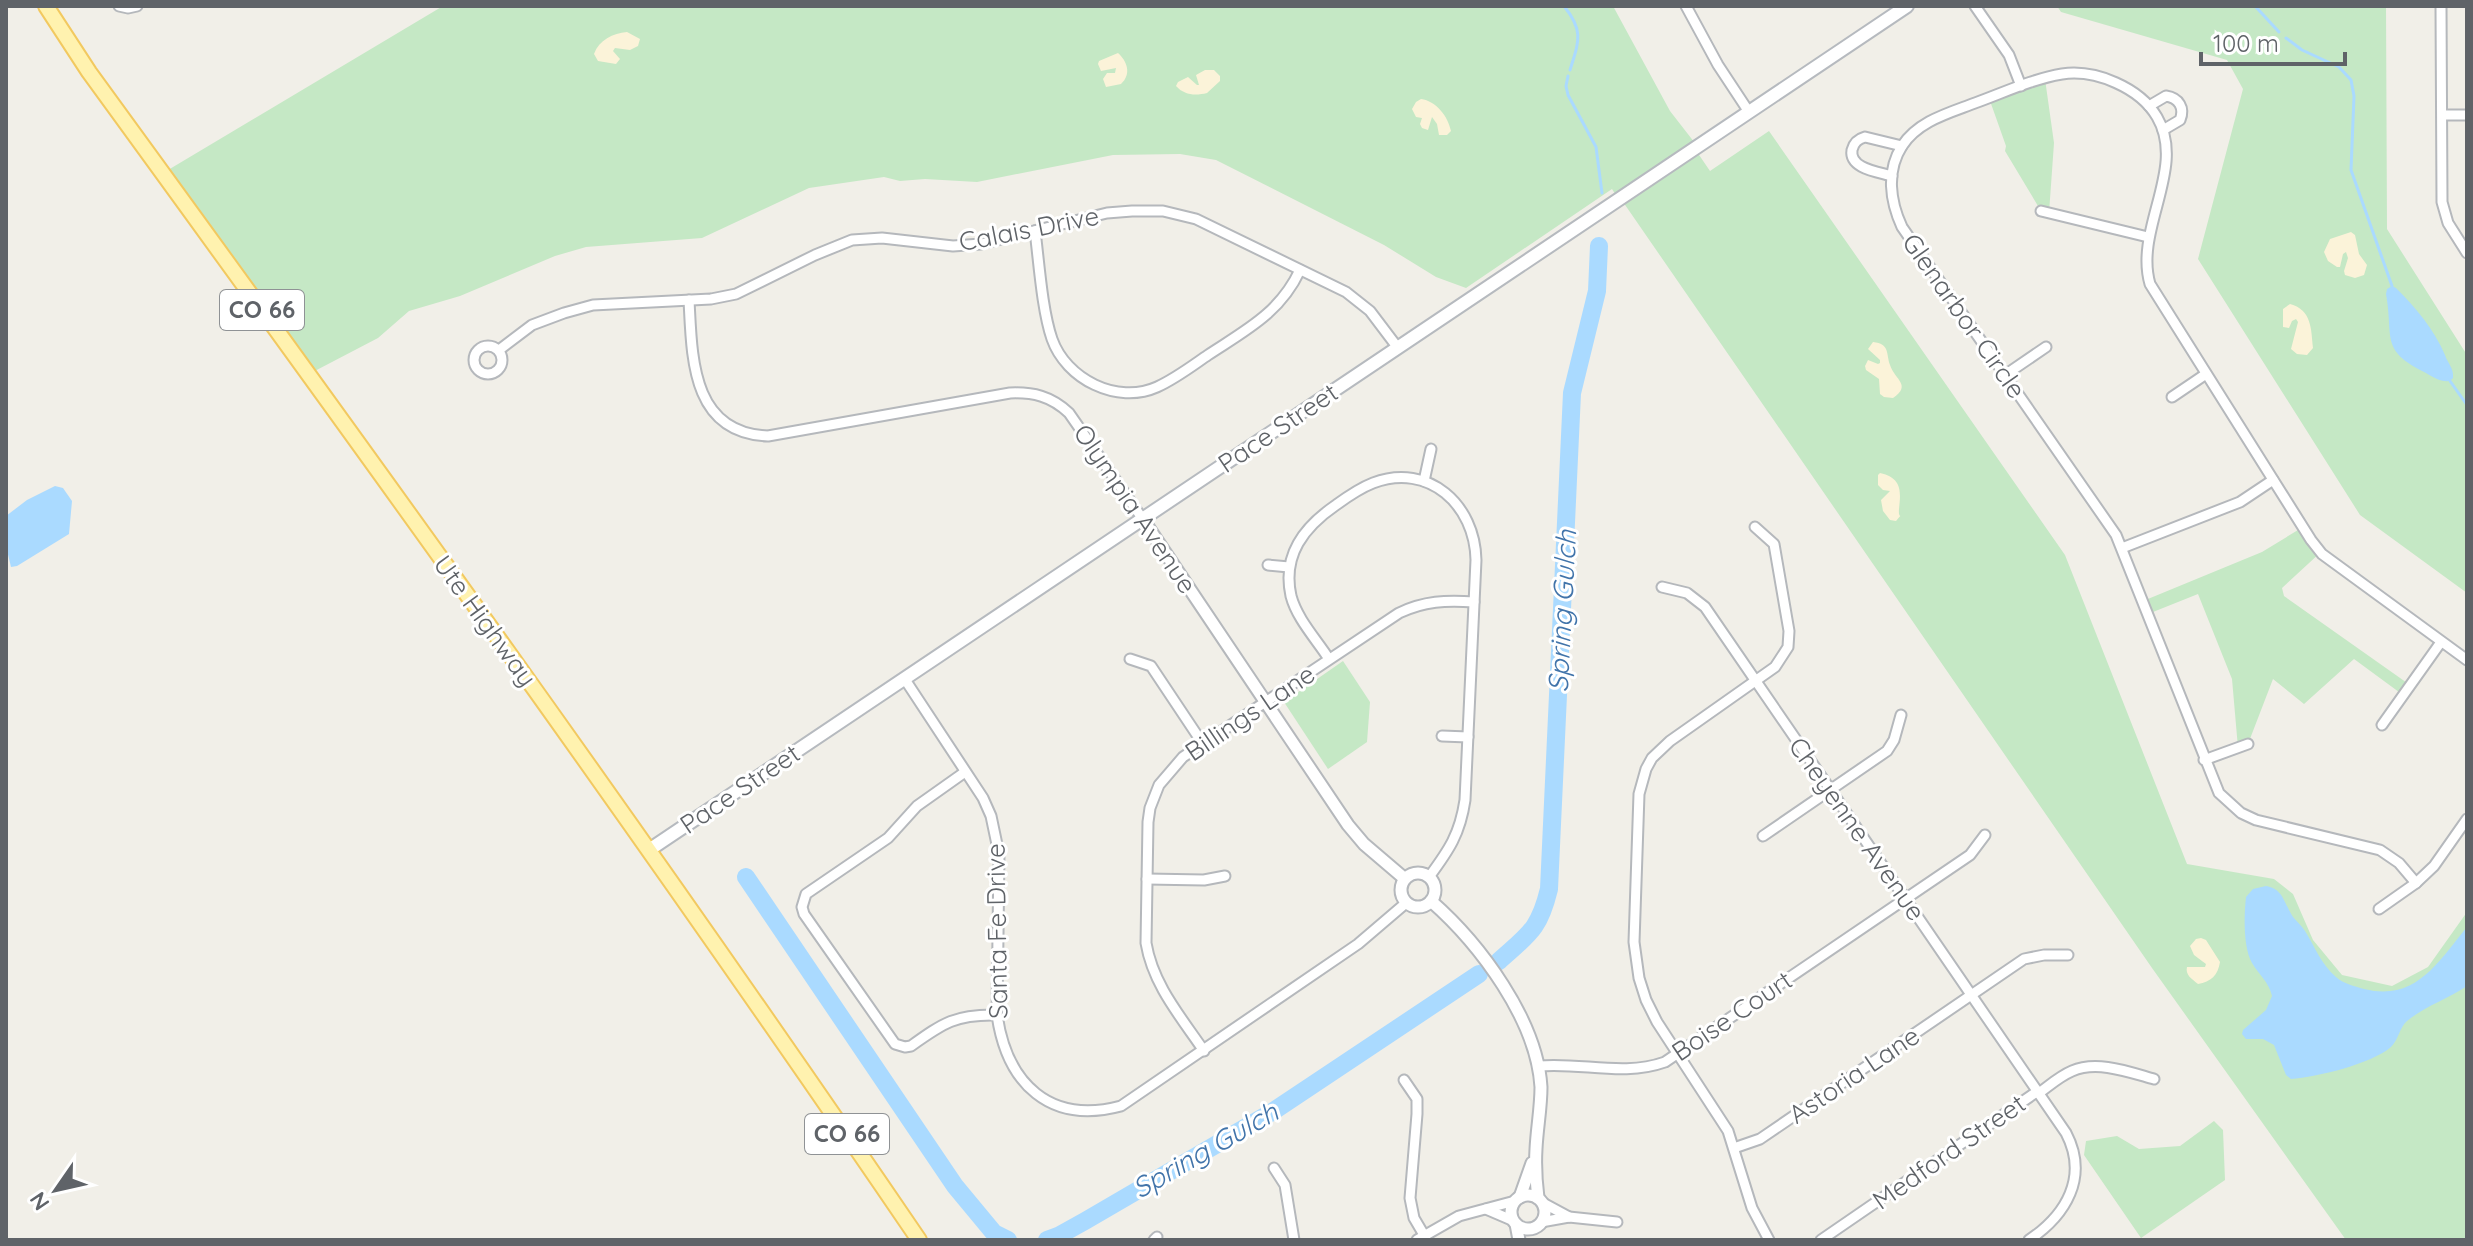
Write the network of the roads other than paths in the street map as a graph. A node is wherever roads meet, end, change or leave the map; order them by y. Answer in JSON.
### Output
{"nodes":[{"id":1,"x":46,"y":6,"type":"edge"},
{"id":2,"x":119,"y":6,"type":"edge"},
{"id":3,"x":137,"y":6,"type":"edge"},
{"id":4,"x":1907,"y":6,"type":"edge"},
{"id":5,"x":1975,"y":6,"type":"edge"},
{"id":6,"x":2441,"y":6,"type":"edge"},
{"id":7,"x":1689,"y":7,"type":"edge"},
{"id":8,"x":2021,"y":86,"type":"junction"},
{"id":9,"x":2149,"y":106,"type":"junction"},
{"id":10,"x":1749,"y":112,"type":"junction"},
{"id":11,"x":2443,"y":115,"type":"junction"},
{"id":12,"x":2467,"y":115,"type":"edge"},
{"id":13,"x":2163,"y":130,"type":"junction"},
{"id":14,"x":1902,"y":146,"type":"junction"},
{"id":15,"x":1892,"y":176,"type":"junction"},
{"id":16,"x":2041,"y":211,"type":"dead end"},
{"id":17,"x":1035,"y":231,"type":"junction"},
{"id":18,"x":2148,"y":237,"type":"junction"},
{"id":19,"x":2467,"y":253,"type":"edge"},
{"id":20,"x":1300,"y":270,"type":"junction"},
{"id":21,"x":689,"y":300,"type":"junction"},
{"id":22,"x":2046,"y":347,"type":"dead end"},
{"id":23,"x":1398,"y":348,"type":"junction"},
{"id":24,"x":499,"y":350,"type":"dead end"},
{"id":25,"x":2206,"y":374,"type":"junction"},
{"id":26,"x":2005,"y":375,"type":"junction"},
{"id":27,"x":2172,"y":397,"type":"dead end"},
{"id":28,"x":1431,"y":449,"type":"dead end"},
{"id":29,"x":2273,"y":480,"type":"junction"},
{"id":30,"x":1424,"y":481,"type":"junction"},
{"id":31,"x":1142,"y":518,"type":"junction"},
{"id":32,"x":1755,"y":527,"type":"dead end"},
{"id":33,"x":2122,"y":548,"type":"junction"},
{"id":34,"x":1268,"y":565,"type":"dead end"},
{"id":35,"x":1289,"y":567,"type":"junction"},
{"id":36,"x":1662,"y":587,"type":"dead end"},
{"id":37,"x":1474,"y":602,"type":"junction"},
{"id":38,"x":2441,"y":642,"type":"junction"},
{"id":39,"x":1130,"y":659,"type":"dead end"},
{"id":40,"x":1329,"y":659,"type":"junction"},
{"id":41,"x":2467,"y":660,"type":"edge"},
{"id":42,"x":904,"y":678,"type":"junction"},
{"id":43,"x":1757,"y":682,"type":"junction"},
{"id":44,"x":1266,"y":703,"type":"junction"},
{"id":45,"x":1901,"y":715,"type":"dead end"},
{"id":46,"x":2382,"y":725,"type":"dead end"},
{"id":47,"x":1442,"y":736,"type":"dead end"},
{"id":48,"x":1468,"y":737,"type":"junction"},
{"id":49,"x":1203,"y":744,"type":"junction"},
{"id":50,"x":2248,"y":744,"type":"dead end"},
{"id":51,"x":2204,"y":760,"type":"junction"},
{"id":52,"x":965,"y":772,"type":"junction"},
{"id":53,"x":1830,"y":790,"type":"junction"},
{"id":54,"x":2467,"y":819,"type":"edge"},
{"id":55,"x":1985,"y":835,"type":"dead end"},
{"id":56,"x":1763,"y":836,"type":"dead end"},
{"id":57,"x":649,"y":850,"type":"junction"},
{"id":58,"x":1225,"y":876,"type":"dead end"},
{"id":59,"x":1429,"y":877,"type":"junction"},
{"id":60,"x":1147,"y":879,"type":"junction"},
{"id":61,"x":1405,"y":879,"type":"junction"},
{"id":62,"x":2416,"y":883,"type":"junction"},
{"id":63,"x":1905,"y":898,"type":"junction"},
{"id":64,"x":1431,"y":901,"type":"junction"},
{"id":65,"x":1406,"y":903,"type":"junction"},
{"id":66,"x":2379,"y":909,"type":"dead end"},
{"id":67,"x":2068,"y":955,"type":"dead end"},
{"id":68,"x":1971,"y":994,"type":"junction"},
{"id":69,"x":997,"y":1015,"type":"junction"},
{"id":70,"x":1204,"y":1051,"type":"junction"},
{"id":71,"x":1678,"y":1054,"type":"junction"},
{"id":72,"x":1539,"y":1066,"type":"junction"},
{"id":73,"x":2154,"y":1079,"type":"dead end"},
{"id":74,"x":1404,"y":1080,"type":"dead end"},
{"id":75,"x":2038,"y":1092,"type":"junction"},
{"id":76,"x":1734,"y":1148,"type":"junction"},
{"id":77,"x":1535,"y":1151,"type":"junction"},
{"id":78,"x":1274,"y":1168,"type":"dead end"},
{"id":79,"x":1517,"y":1199,"type":"junction"},
{"id":80,"x":1540,"y":1201,"type":"junction"},
{"id":81,"x":1486,"y":1209,"type":"junction"},
{"id":82,"x":1569,"y":1217,"type":"junction"},
{"id":83,"x":1515,"y":1222,"type":"junction"},
{"id":84,"x":1617,"y":1222,"type":"dead end"},
{"id":85,"x":1538,"y":1224,"type":"junction"},
{"id":86,"x":1421,"y":1238,"type":"edge"},
{"id":87,"x":919,"y":1240,"type":"edge"},
{"id":88,"x":1294,"y":1240,"type":"edge"},
{"id":89,"x":1519,"y":1240,"type":"edge"},
{"id":90,"x":1530,"y":1240,"type":"edge"},
{"id":91,"x":1769,"y":1240,"type":"edge"},
{"id":92,"x":1821,"y":1240,"type":"edge"},
{"id":93,"x":2029,"y":1240,"type":"edge"}],
"edges":[{"from":1,"to":57,"type":"main road","name":"Ute Highway","number":"CO 66"},
{"from":2,"to":3,"type":"street"},
{"from":4,"to":10,"type":"main road","name":"Pace Street"},
{"from":5,"to":8,"type":"street"},
{"from":6,"to":11,"type":"street"},
{"from":7,"to":10,"type":"street"},
{"from":8,"to":9,"type":"street"},
{"from":8,"to":14,"type":"street"},
{"from":9,"to":13,"type":"street"},
{"from":9,"to":13,"type":"street"},
{"from":10,"to":23,"type":"main road","name":"Pace Street"},
{"from":11,"to":12,"type":"street"},
{"from":11,"to":19,"type":"street"},
{"from":13,"to":18,"type":"street"},
{"from":14,"to":15,"type":"street","name":"Glenarbor Circle"},
{"from":14,"to":15,"type":"street"},
{"from":15,"to":26,"type":"street","name":"Glenarbor Circle"},
{"from":16,"to":18,"type":"street"},
{"from":17,"to":20,"type":"street","name":"Calais Drive"},
{"from":17,"to":20,"type":"street"},
{"from":17,"to":21,"type":"street","name":"Calais Drive"},
{"from":18,"to":25,"type":"street"},
{"from":20,"to":23,"type":"street","name":"Calais Drive"},
{"from":21,"to":24,"type":"street","name":"Calais Drive"},
{"from":21,"to":31,"type":"street","name":"Olympia Avenue"},
{"from":22,"to":26,"type":"street"},
{"from":23,"to":31,"type":"main road","name":"Pace Street"},
{"from":25,"to":27,"type":"street"},
{"from":25,"to":29,"type":"street"},
{"from":26,"to":33,"type":"street","name":"Glenarbor Circle"},
{"from":28,"to":30,"type":"street"},
{"from":29,"to":33,"type":"street"},
{"from":29,"to":38,"type":"street"},
{"from":30,"to":35,"type":"street"},
{"from":30,"to":37,"type":"street"},
{"from":31,"to":42,"type":"main road","name":"Pace Street"},
{"from":31,"to":44,"type":"street","name":"Olympia Avenue"},
{"from":32,"to":43,"type":"street"},
{"from":33,"to":51,"type":"street","name":"Glenarbor Circle"},
{"from":34,"to":35,"type":"street"},
{"from":35,"to":40,"type":"street"},
{"from":36,"to":43,"type":"street","name":"Cheyenne Avenue"},
{"from":37,"to":40,"type":"street","name":"Billings Lane"},
{"from":37,"to":48,"type":"street"},
{"from":38,"to":41,"type":"street"},
{"from":38,"to":46,"type":"street"},
{"from":39,"to":49,"type":"street"},
{"from":40,"to":44,"type":"street","name":"Billings Lane"},
{"from":42,"to":52,"type":"street","name":"Santa Fe Drive"},
{"from":42,"to":57,"type":"main road","name":"Pace Street"},
{"from":43,"to":53,"type":"street","name":"Cheyenne Avenue"},
{"from":43,"to":71,"type":"street"},
{"from":44,"to":49,"type":"street","name":"Billings Lane"},
{"from":44,"to":61,"type":"street","name":"Olympia Avenue"},
{"from":45,"to":53,"type":"street"},
{"from":47,"to":48,"type":"street"},
{"from":48,"to":59,"type":"street"},
{"from":49,"to":60,"type":"street","name":"Billings Lane"},
{"from":50,"to":51,"type":"street"},
{"from":51,"to":62,"type":"street","name":"Glenarbor Circle"},
{"from":52,"to":69,"type":"street","name":"Santa Fe Drive"},
{"from":52,"to":69,"type":"street"},
{"from":53,"to":56,"type":"street"},
{"from":53,"to":63,"type":"street","name":"Cheyenne Avenue"},
{"from":54,"to":62,"type":"street"},
{"from":55,"to":63,"type":"street","name":"Boise Court"},
{"from":57,"to":87,"type":"main road","name":"Ute Highway","number":"CO 66"},
{"from":58,"to":60,"type":"street"},
{"from":59,"to":61,"type":"street"},
{"from":59,"to":64,"type":"street"},
{"from":60,"to":70,"type":"street","name":"Billings Lane"},
{"from":61,"to":65,"type":"street"},
{"from":62,"to":66,"type":"street"},
{"from":63,"to":68,"type":"street","name":"Cheyenne Avenue"},
{"from":63,"to":71,"type":"street","name":"Boise Court"},
{"from":64,"to":65,"type":"street"},
{"from":64,"to":72,"type":"street"},
{"from":65,"to":70,"type":"street","name":"Santa Fe Drive"},
{"from":67,"to":68,"type":"street","name":"Astoria Lane"},
{"from":68,"to":75,"type":"street","name":"Cheyenne Avenue"},
{"from":68,"to":76,"type":"street","name":"Astoria Lane"},
{"from":69,"to":70,"type":"street","name":"Santa Fe Drive"},
{"from":71,"to":72,"type":"street","name":"Boise Court"},
{"from":71,"to":76,"type":"street"},
{"from":72,"to":77,"type":"street"},
{"from":73,"to":75,"type":"street","name":"Medford Street"},
{"from":74,"to":86,"type":"street"},
{"from":75,"to":92,"type":"street","name":"Medford Street"},
{"from":75,"to":93,"type":"street","name":"Cheyenne Avenue"},
{"from":76,"to":91,"type":"street"},
{"from":77,"to":79,"type":"street"},
{"from":77,"to":80,"type":"street"},
{"from":78,"to":88,"type":"street"},
{"from":79,"to":80,"type":"street"},
{"from":79,"to":81,"type":"street"},
{"from":79,"to":83,"type":"street"},
{"from":80,"to":82,"type":"street"},
{"from":80,"to":85,"type":"street"},
{"from":81,"to":83,"type":"street"},
{"from":81,"to":86,"type":"street"},
{"from":82,"to":84,"type":"street"},
{"from":82,"to":85,"type":"street"},
{"from":83,"to":85,"type":"street"},
{"from":83,"to":89,"type":"street"},
{"from":85,"to":90,"type":"street"}]}
